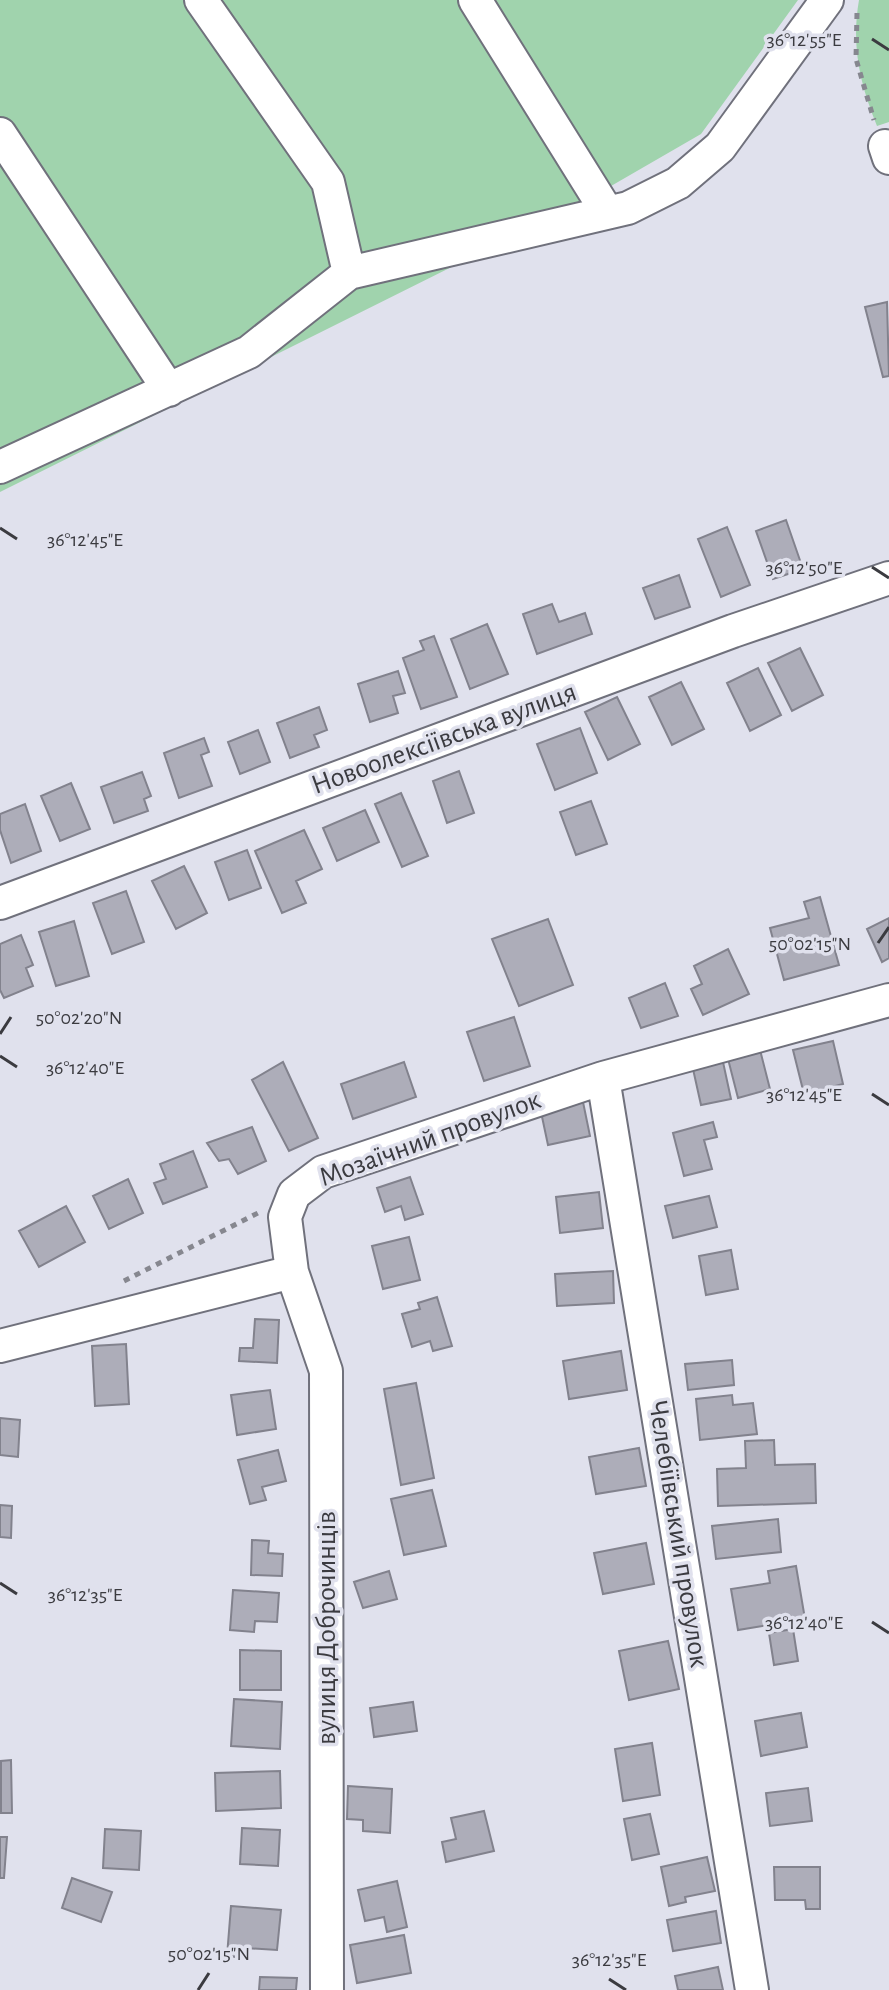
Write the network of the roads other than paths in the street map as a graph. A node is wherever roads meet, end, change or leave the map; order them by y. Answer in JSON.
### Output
{"nodes":[{"id":1,"x":201,"y":0,"type":"edge"},
{"id":2,"x":475,"y":0,"type":"edge"},
{"id":3,"x":827,"y":0,"type":"edge"},
{"id":4,"x":0,"y":134,"type":"edge"},
{"id":5,"x":607,"y":212,"type":"junction"},
{"id":6,"x":349,"y":273,"type":"junction"},
{"id":7,"x":169,"y":390,"type":"junction"},
{"id":8,"x":0,"y":467,"type":"edge"},
{"id":9,"x":889,"y":578,"type":"edge"},
{"id":10,"x":0,"y":903,"type":"edge"},
{"id":11,"x":889,"y":1000,"type":"edge"},
{"id":12,"x":603,"y":1078,"type":"junction"},
{"id":13,"x":292,"y":1272,"type":"junction"},
{"id":14,"x":0,"y":1346,"type":"edge"},
{"id":15,"x":327,"y":1990,"type":"edge"},
{"id":16,"x":752,"y":1990,"type":"edge"}],
"edges":[{"from":1,"to":6,"type":"street"},
{"from":2,"to":5,"type":"street"},
{"from":3,"to":5,"type":"street"},
{"from":4,"to":7,"type":"street"},
{"from":5,"to":6,"type":"street"},
{"from":6,"to":7,"type":"street"},
{"from":7,"to":8,"type":"street"},
{"from":9,"to":10,"type":"street","name":"Новоолексіївська вулиця"},
{"from":11,"to":12,"type":"street","name":"Мозаїчний провулок"},
{"from":12,"to":13,"type":"street","name":"Мозаїчний провулок"},
{"from":12,"to":16,"type":"street","name":"Челебіївський провулок"},
{"from":13,"to":14,"type":"street"},
{"from":13,"to":15,"type":"street","name":"вулиця Доброчинців"}]}
